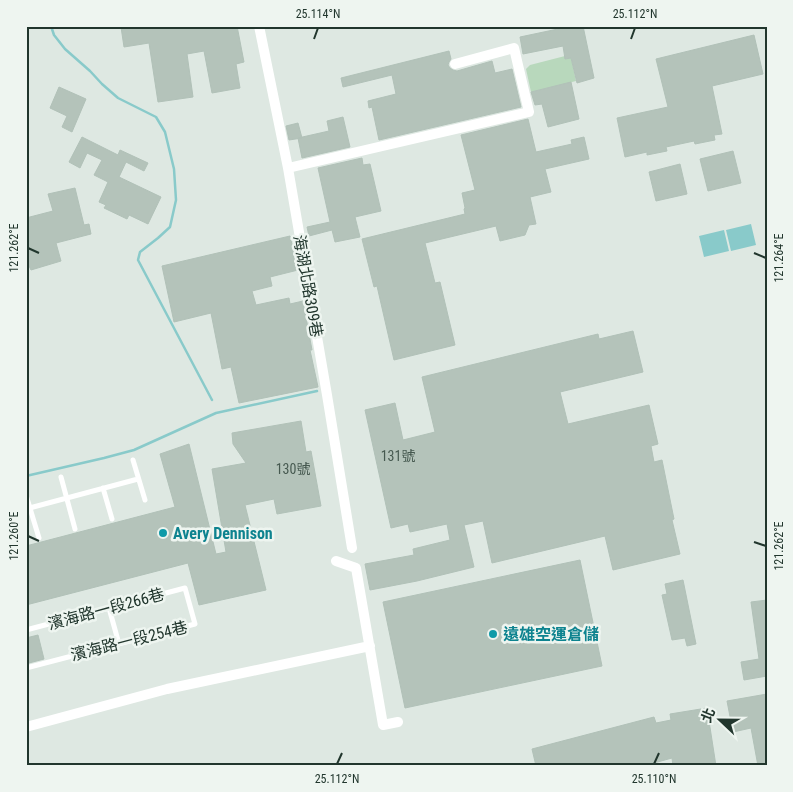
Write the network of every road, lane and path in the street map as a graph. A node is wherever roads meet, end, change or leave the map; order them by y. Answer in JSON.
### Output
{"nodes":[{"id":1,"x":259,"y":26,"type":"edge"},
{"id":2,"x":455,"y":64,"type":"dead end"},
{"id":3,"x":288,"y":168,"type":"junction"},
{"id":4,"x":133,"y":460,"type":"dead end"},
{"id":5,"x":61,"y":477,"type":"dead end"},
{"id":6,"x":138,"y":478,"type":"junction"},
{"id":7,"x":103,"y":488,"type":"junction"},
{"id":8,"x":26,"y":495,"type":"edge"},
{"id":9,"x":67,"y":498,"type":"junction"},
{"id":10,"x":145,"y":500,"type":"dead end"},
{"id":11,"x":28,"y":508,"type":"edge"},
{"id":12,"x":112,"y":519,"type":"dead end"},
{"id":13,"x":75,"y":529,"type":"dead end"},
{"id":14,"x":39,"y":538,"type":"dead end"},
{"id":15,"x":352,"y":548,"type":"dead end"},
{"id":16,"x":336,"y":561,"type":"dead end"},
{"id":17,"x":185,"y":588,"type":"joint"},
{"id":18,"x":109,"y":608,"type":"junction"},
{"id":19,"x":26,"y":630,"type":"edge"},
{"id":20,"x":119,"y":644,"type":"junction"},
{"id":21,"x":370,"y":646,"type":"junction"},
{"id":22,"x":26,"y":668,"type":"edge"},
{"id":23,"x":398,"y":722,"type":"dead end"},
{"id":24,"x":26,"y":726,"type":"edge"}],
"edges":[{"from":1,"to":3,"type":"street","name":"海湖北路309巷"},
{"from":2,"to":3,"type":"street"},
{"from":3,"to":15,"type":"street","name":"海湖北路309巷"},
{"from":4,"to":6,"type":"lane"},
{"from":5,"to":9,"type":"lane"},
{"from":6,"to":7,"type":"lane"},
{"from":6,"to":10,"type":"lane"},
{"from":7,"to":9,"type":"lane"},
{"from":7,"to":12,"type":"lane"},
{"from":8,"to":11,"type":"lane"},
{"from":9,"to":11,"type":"lane"},
{"from":9,"to":13,"type":"lane"},
{"from":11,"to":14,"type":"lane"},
{"from":16,"to":21,"type":"street"},
{"from":17,"to":18,"type":"lane","name":"濱海路一段266巷"},
{"from":17,"to":20,"type":"lane","name":"濱海路一段254巷"},
{"from":18,"to":19,"type":"lane","name":"濱海路一段266巷"},
{"from":18,"to":20,"type":"lane"},
{"from":20,"to":22,"type":"lane","name":"濱海路一段254巷"},
{"from":21,"to":23,"type":"street"},
{"from":21,"to":24,"type":"street"}]}
